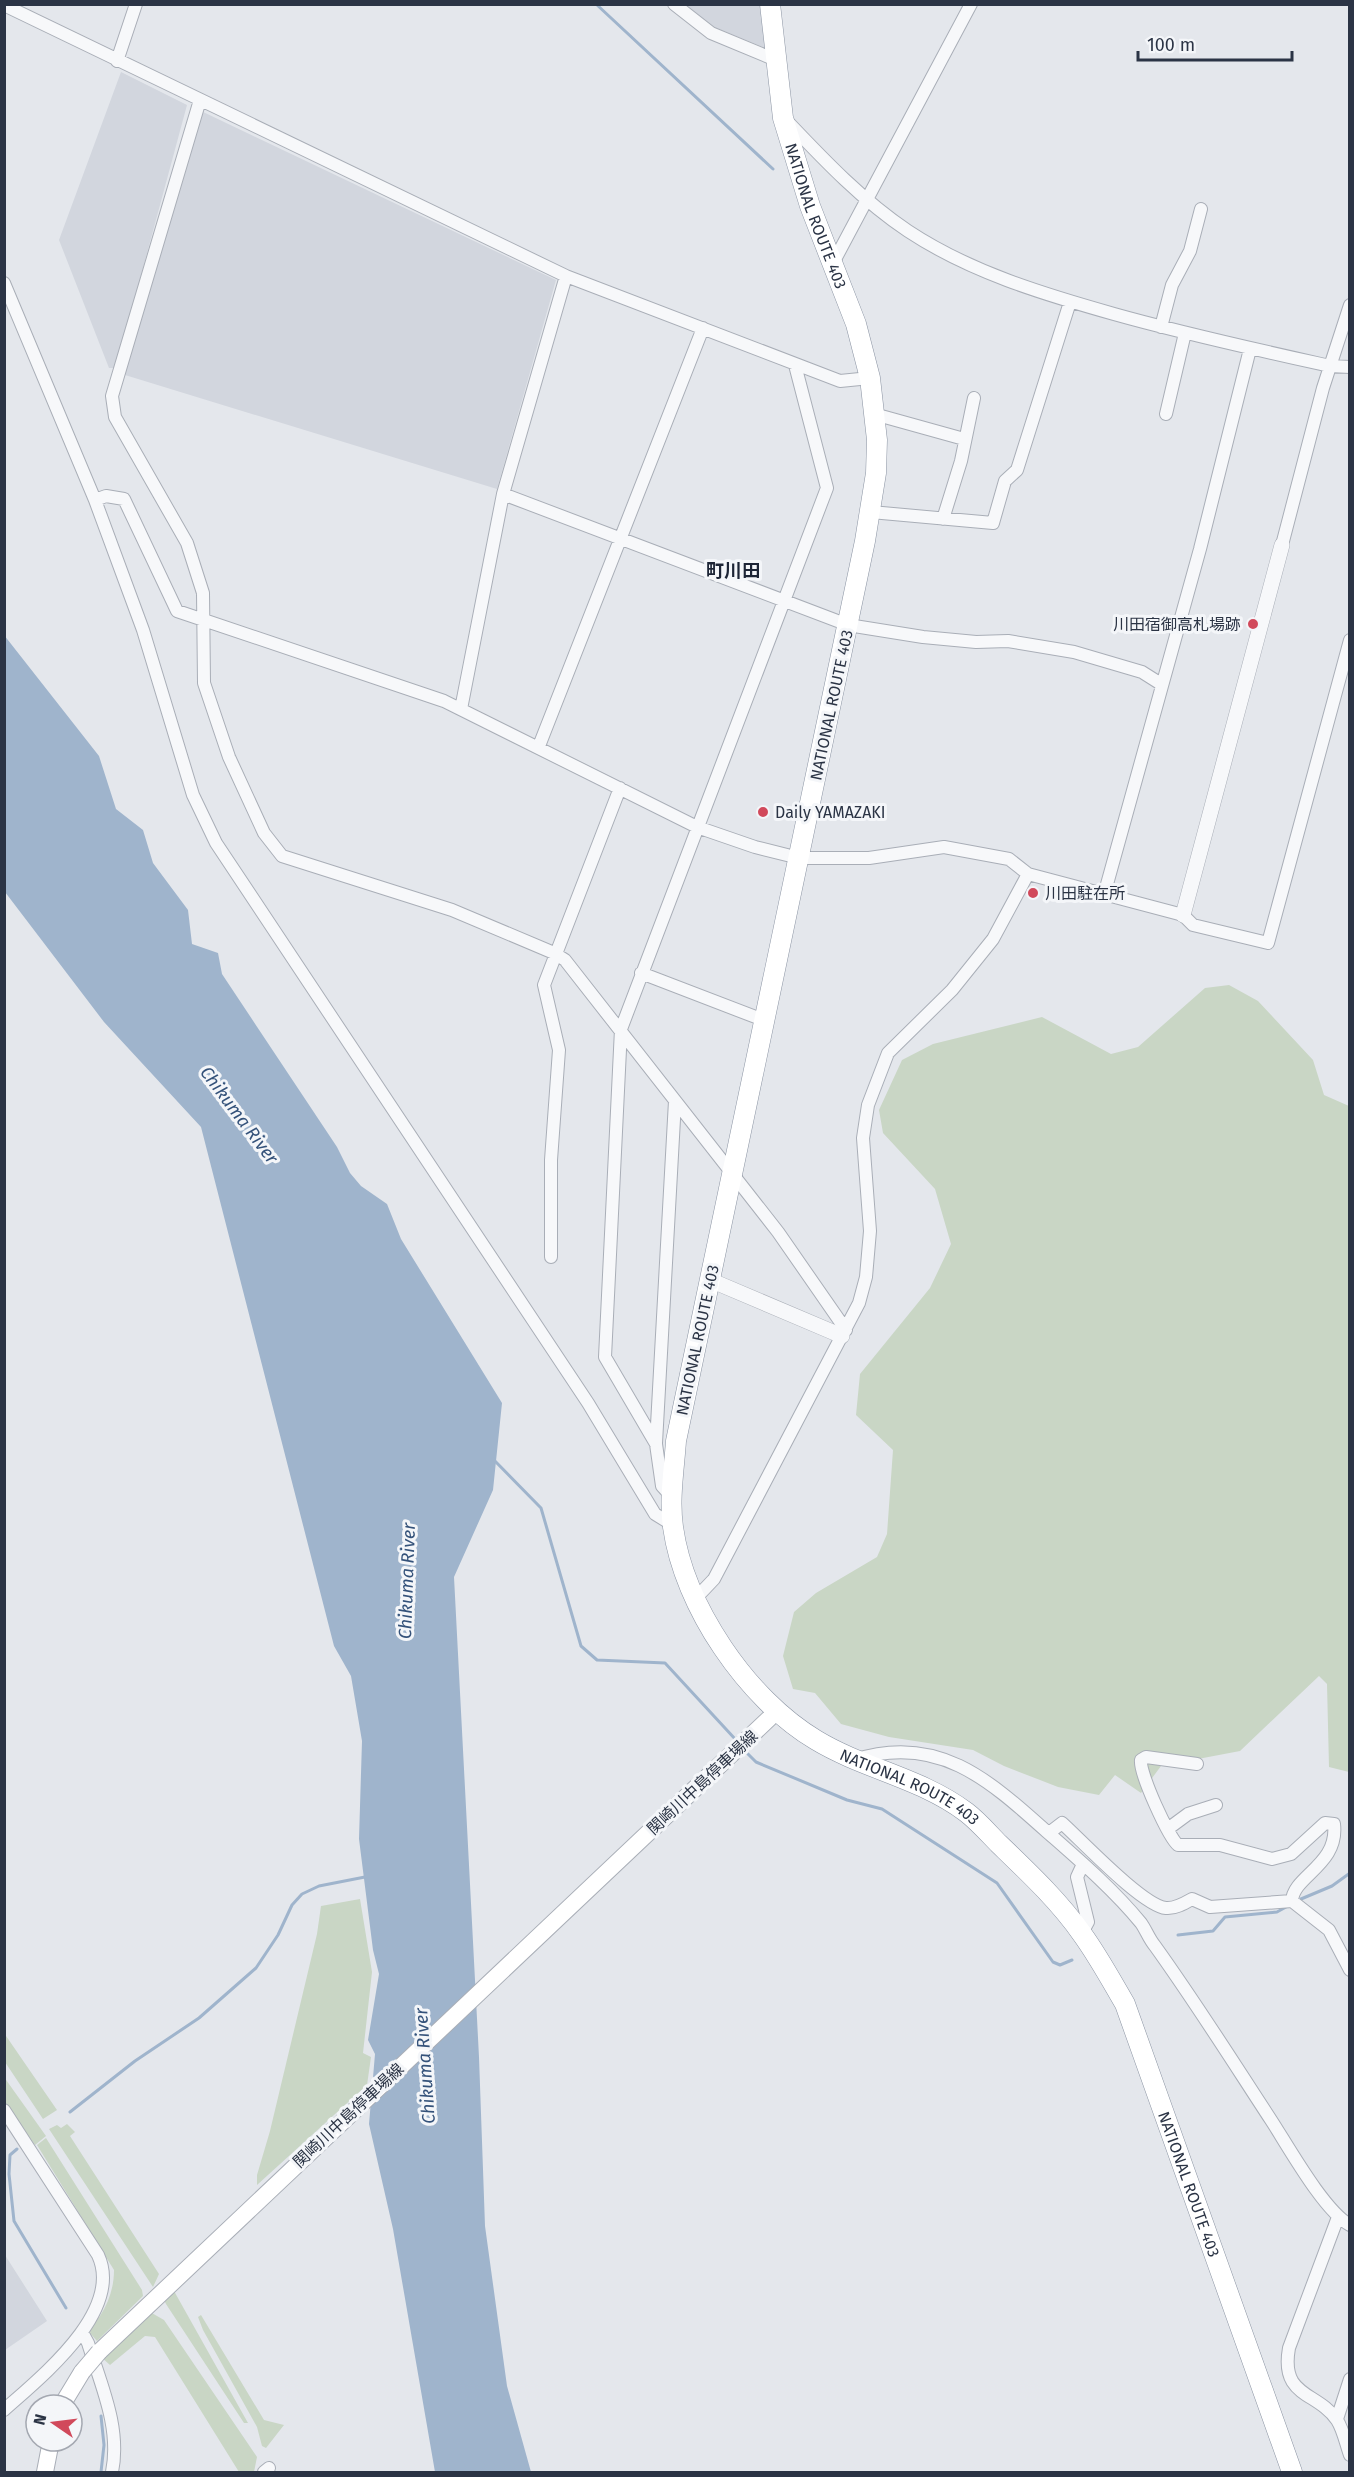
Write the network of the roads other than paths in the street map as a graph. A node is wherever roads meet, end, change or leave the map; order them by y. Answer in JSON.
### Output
{"nodes":[{"id":1,"x":136,"y":4,"type":"edge"},
{"id":2,"x":674,"y":4,"type":"edge"},
{"id":3,"x":770,"y":4,"type":"edge"},
{"id":4,"x":971,"y":4,"type":"edge"},
{"id":5,"x":4,"y":5,"type":"edge"},
{"id":6,"x":776,"y":60,"type":"junction"},
{"id":7,"x":117,"y":61,"type":"junction"},
{"id":8,"x":200,"y":100,"type":"junction"},
{"id":9,"x":783,"y":118,"type":"junction"},
{"id":10,"x":868,"y":201,"type":"junction"},
{"id":11,"x":1201,"y":209,"type":"dead end"},
{"id":12,"x":832,"y":265,"type":"junction"},
{"id":13,"x":566,"y":276,"type":"junction"},
{"id":14,"x":4,"y":283,"type":"edge"},
{"id":15,"x":1070,"y":302,"type":"junction"},
{"id":16,"x":1350,"y":305,"type":"edge"},
{"id":17,"x":1161,"y":327,"type":"junction"},
{"id":18,"x":703,"y":328,"type":"junction"},
{"id":19,"x":1185,"y":333,"type":"junction"},
{"id":20,"x":1250,"y":349,"type":"junction"},
{"id":21,"x":795,"y":365,"type":"junction"},
{"id":22,"x":1330,"y":366,"type":"junction"},
{"id":23,"x":1350,"y":366,"type":"edge"},
{"id":24,"x":870,"y":378,"type":"junction"},
{"id":25,"x":974,"y":398,"type":"dead end"},
{"id":26,"x":874,"y":414,"type":"junction"},
{"id":27,"x":1166,"y":414,"type":"dead end"},
{"id":28,"x":964,"y":439,"type":"junction"},
{"id":29,"x":503,"y":494,"type":"junction"},
{"id":30,"x":94,"y":500,"type":"junction"},
{"id":31,"x":871,"y":512,"type":"junction"},
{"id":32,"x":943,"y":519,"type":"junction"},
{"id":33,"x":620,"y":541,"type":"junction"},
{"id":34,"x":1282,"y":545,"type":"joint"},
{"id":35,"x":784,"y":602,"type":"junction"},
{"id":36,"x":203,"y":621,"type":"junction"},
{"id":37,"x":848,"y":625,"type":"junction"},
{"id":38,"x":1350,"y":640,"type":"edge"},
{"id":39,"x":1161,"y":684,"type":"junction"},
{"id":40,"x":461,"y":709,"type":"junction"},
{"id":41,"x":539,"y":746,"type":"junction"},
{"id":42,"x":620,"y":788,"type":"junction"},
{"id":43,"x":697,"y":827,"type":"junction"},
{"id":44,"x":799,"y":858,"type":"junction"},
{"id":45,"x":1029,"y":874,"type":"junction"},
{"id":46,"x":1104,"y":895,"type":"junction"},
{"id":47,"x":1183,"y":915,"type":"junction"},
{"id":48,"x":554,"y":953,"type":"junction"},
{"id":49,"x":642,"y":973,"type":"junction"},
{"id":50,"x":766,"y":1021,"type":"junction"},
{"id":51,"x":621,"y":1029,"type":"junction"},
{"id":52,"x":675,"y":1101,"type":"junction"},
{"id":53,"x":732,"y":1173,"type":"junction"},
{"id":54,"x":551,"y":1257,"type":"dead end"},
{"id":55,"x":710,"y":1280,"type":"junction"},
{"id":56,"x":844,"y":1333,"type":"junction"},
{"id":57,"x":656,"y":1444,"type":"junction"},
{"id":58,"x":672,"y":1497,"type":"junction"},
{"id":59,"x":673,"y":1525,"type":"junction"},
{"id":60,"x":682,"y":1570,"type":"junction"},
{"id":61,"x":712,"y":1582,"type":"junction"},
{"id":62,"x":695,"y":1599,"type":"junction"},
{"id":63,"x":772,"y":1717,"type":"junction"},
{"id":64,"x":854,"y":1760,"type":"junction"},
{"id":65,"x":1197,"y":1764,"type":"dead end"},
{"id":66,"x":1216,"y":1805,"type":"dead end"},
{"id":67,"x":1169,"y":1828,"type":"junction"},
{"id":68,"x":1049,"y":1833,"type":"junction"},
{"id":69,"x":1083,"y":1864,"type":"junction"},
{"id":70,"x":1292,"y":1901,"type":"junction"},
{"id":71,"x":1082,"y":1933,"type":"junction"},
{"id":72,"x":1350,"y":1970,"type":"edge"},
{"id":73,"x":4,"y":2110,"type":"edge"},
{"id":74,"x":1338,"y":2217,"type":"junction"},
{"id":75,"x":1350,"y":2225,"type":"edge"},
{"id":76,"x":82,"y":2332,"type":"junction"},
{"id":77,"x":1350,"y":2379,"type":"edge"},
{"id":78,"x":69,"y":2393,"type":"edge"},
{"id":79,"x":4,"y":2410,"type":"edge"},
{"id":80,"x":1337,"y":2419,"type":"junction"},
{"id":81,"x":49,"y":2453,"type":"edge"},
{"id":82,"x":1350,"y":2455,"type":"edge"},
{"id":83,"x":45,"y":2472,"type":"edge"},
{"id":84,"x":111,"y":2472,"type":"edge"},
{"id":85,"x":1292,"y":2472,"type":"edge"}],
"edges":[{"from":1,"to":7,"type":"street"},
{"from":2,"to":6,"type":"street"},
{"from":3,"to":6,"type":"highway","name":"NATIONAL ROUTE 403"},
{"from":4,"to":10,"type":"street"},
{"from":5,"to":7,"type":"street"},
{"from":6,"to":9,"type":"highway","name":"NATIONAL ROUTE 403"},
{"from":7,"to":8,"type":"street"},
{"from":8,"to":13,"type":"street"},
{"from":8,"to":36,"type":"street"},
{"from":9,"to":10,"type":"street"},
{"from":9,"to":12,"type":"highway","name":"NATIONAL ROUTE 403"},
{"from":10,"to":12,"type":"street"},
{"from":10,"to":15,"type":"street"},
{"from":11,"to":17,"type":"street"},
{"from":12,"to":24,"type":"highway","name":"NATIONAL ROUTE 403"},
{"from":13,"to":18,"type":"street"},
{"from":13,"to":29,"type":"street"},
{"from":14,"to":30,"type":"street"},
{"from":15,"to":17,"type":"street"},
{"from":15,"to":32,"type":"street"},
{"from":16,"to":22,"type":"street"},
{"from":17,"to":19,"type":"street"},
{"from":18,"to":21,"type":"street"},
{"from":18,"to":33,"type":"street"},
{"from":19,"to":20,"type":"street"},
{"from":19,"to":27,"type":"street"},
{"from":20,"to":22,"type":"street"},
{"from":20,"to":39,"type":"street"},
{"from":21,"to":24,"type":"street"},
{"from":21,"to":35,"type":"street"},
{"from":22,"to":23,"type":"street"},
{"from":22,"to":34,"type":"street"},
{"from":24,"to":26,"type":"highway","name":"NATIONAL ROUTE 403"},
{"from":25,"to":28,"type":"street"},
{"from":26,"to":28,"type":"street"},
{"from":26,"to":31,"type":"highway","name":"NATIONAL ROUTE 403"},
{"from":28,"to":32,"type":"street"},
{"from":29,"to":33,"type":"street"},
{"from":29,"to":40,"type":"street"},
{"from":30,"to":36,"type":"street"},
{"from":30,"to":59,"type":"street"},
{"from":31,"to":32,"type":"street"},
{"from":31,"to":37,"type":"highway","name":"NATIONAL ROUTE 403"},
{"from":33,"to":35,"type":"street"},
{"from":33,"to":41,"type":"street"},
{"from":34,"to":47,"type":"street"},
{"from":35,"to":37,"type":"street"},
{"from":35,"to":43,"type":"street"},
{"from":36,"to":40,"type":"street"},
{"from":36,"to":48,"type":"street"},
{"from":37,"to":39,"type":"street"},
{"from":37,"to":44,"type":"highway","name":"NATIONAL ROUTE 403"},
{"from":38,"to":47,"type":"street"},
{"from":39,"to":46,"type":"street"},
{"from":40,"to":41,"type":"street"},
{"from":41,"to":42,"type":"street"},
{"from":42,"to":43,"type":"street"},
{"from":42,"to":48,"type":"street"},
{"from":43,"to":44,"type":"street"},
{"from":43,"to":49,"type":"street"},
{"from":44,"to":45,"type":"street"},
{"from":44,"to":50,"type":"highway","name":"NATIONAL ROUTE 403"},
{"from":45,"to":46,"type":"street"},
{"from":45,"to":56,"type":"street"},
{"from":46,"to":47,"type":"street"},
{"from":48,"to":51,"type":"street"},
{"from":48,"to":54,"type":"street"},
{"from":49,"to":50,"type":"street"},
{"from":49,"to":51,"type":"street"},
{"from":50,"to":53,"type":"highway","name":"NATIONAL ROUTE 403"},
{"from":51,"to":52,"type":"street"},
{"from":51,"to":57,"type":"street"},
{"from":52,"to":53,"type":"street"},
{"from":52,"to":57,"type":"street"},
{"from":53,"to":55,"type":"highway","name":"NATIONAL ROUTE 403"},
{"from":53,"to":56,"type":"street"},
{"from":55,"to":56,"type":"street"},
{"from":55,"to":58,"type":"highway","name":"NATIONAL ROUTE 403"},
{"from":56,"to":61,"type":"street"},
{"from":57,"to":58,"type":"street"},
{"from":58,"to":59,"type":"highway","name":"NATIONAL ROUTE 403"},
{"from":59,"to":60,"type":"highway","name":"NATIONAL ROUTE 403"},
{"from":60,"to":61,"type":"street"},
{"from":60,"to":62,"type":"highway","name":"NATIONAL ROUTE 403"},
{"from":61,"to":62,"type":"street"},
{"from":62,"to":63,"type":"highway","name":"NATIONAL ROUTE 403"},
{"from":63,"to":64,"type":"highway","name":"NATIONAL ROUTE 403"},
{"from":63,"to":78,"type":"main road","name":"関崎川中島停車場線","bridge":true},
{"from":64,"to":68,"type":"street"},
{"from":64,"to":71,"type":"highway","name":"NATIONAL ROUTE 403"},
{"from":65,"to":67,"type":"street"},
{"from":66,"to":67,"type":"street"},
{"from":67,"to":70,"type":"street"},
{"from":68,"to":69,"type":"street"},
{"from":68,"to":70,"type":"street"},
{"from":69,"to":71,"type":"street"},
{"from":69,"to":74,"type":"street"},
{"from":70,"to":72,"type":"street"},
{"from":71,"to":85,"type":"highway","name":"NATIONAL ROUTE 403"},
{"from":73,"to":76,"type":"street"},
{"from":74,"to":75,"type":"street"},
{"from":74,"to":80,"type":"street"},
{"from":76,"to":79,"type":"street"},
{"from":76,"to":84,"type":"street"},
{"from":77,"to":80,"type":"street"},
{"from":80,"to":82,"type":"street"},
{"from":81,"to":83,"type":"main road"}]}
